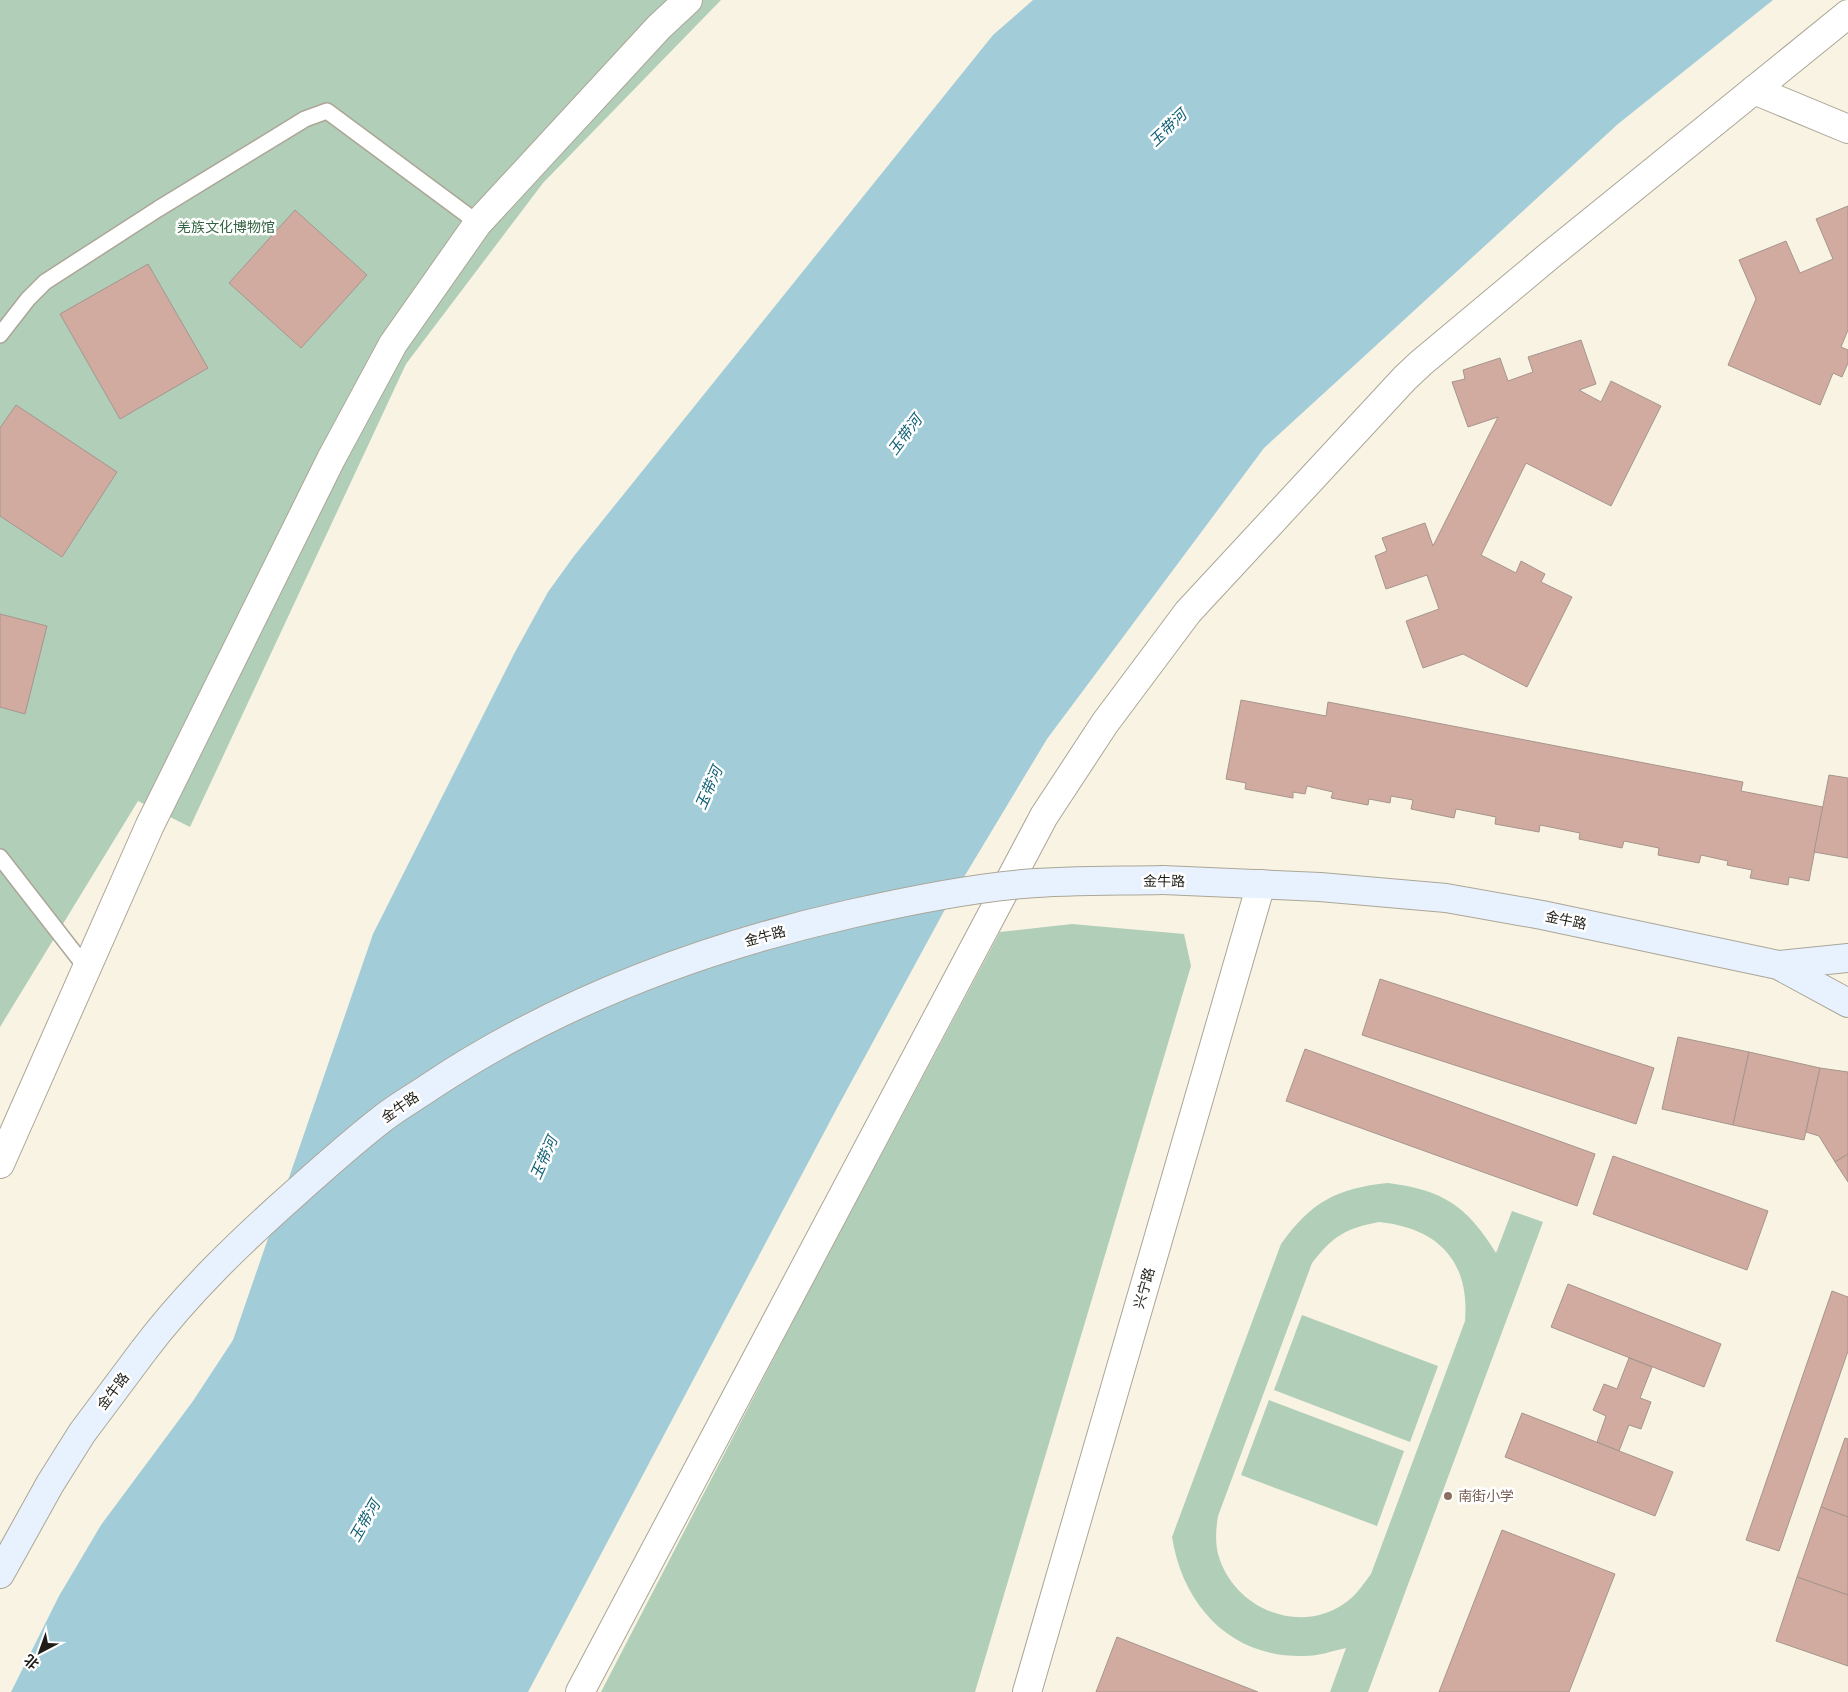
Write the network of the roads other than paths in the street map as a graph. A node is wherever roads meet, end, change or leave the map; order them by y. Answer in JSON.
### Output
{"nodes":[{"id":1,"x":688,"y":0,"type":"edge"},
{"id":2,"x":1848,"y":14,"type":"edge"},
{"id":3,"x":1754,"y":90,"type":"junction"},
{"id":4,"x":1848,"y":129,"type":"edge"},
{"id":5,"x":478,"y":223,"type":"junction"},
{"id":6,"x":0,"y":335,"type":"edge"},
{"id":7,"x":0,"y":858,"type":"edge"},
{"id":8,"x":1261,"y":884,"type":"junction"},
{"id":9,"x":1848,"y":958,"type":"edge"},
{"id":10,"x":1778,"y":965,"type":"junction"},
{"id":11,"x":87,"y":969,"type":"junction"},
{"id":12,"x":1848,"y":1004,"type":"edge"},
{"id":13,"x":0,"y":1164,"type":"edge"},
{"id":14,"x":0,"y":1574,"type":"edge"},
{"id":15,"x":580,"y":1692,"type":"edge"},
{"id":16,"x":1026,"y":1692,"type":"edge"}],
"edges":[{"from":1,"to":5,"type":"street"},
{"from":2,"to":3,"type":"street"},
{"from":3,"to":4,"type":"street"},
{"from":3,"to":15,"type":"street"},
{"from":5,"to":6,"type":"lane"},
{"from":5,"to":11,"type":"street"},
{"from":7,"to":11,"type":"lane"},
{"from":8,"to":10,"type":"main road","name":"金牛路"},
{"from":8,"to":14,"type":"main road","name":"金牛路","bridge":true},
{"from":8,"to":16,"type":"street","name":"兴宁路"},
{"from":9,"to":10,"type":"main road"},
{"from":10,"to":12,"type":"main road"},
{"from":11,"to":13,"type":"street"}]}
